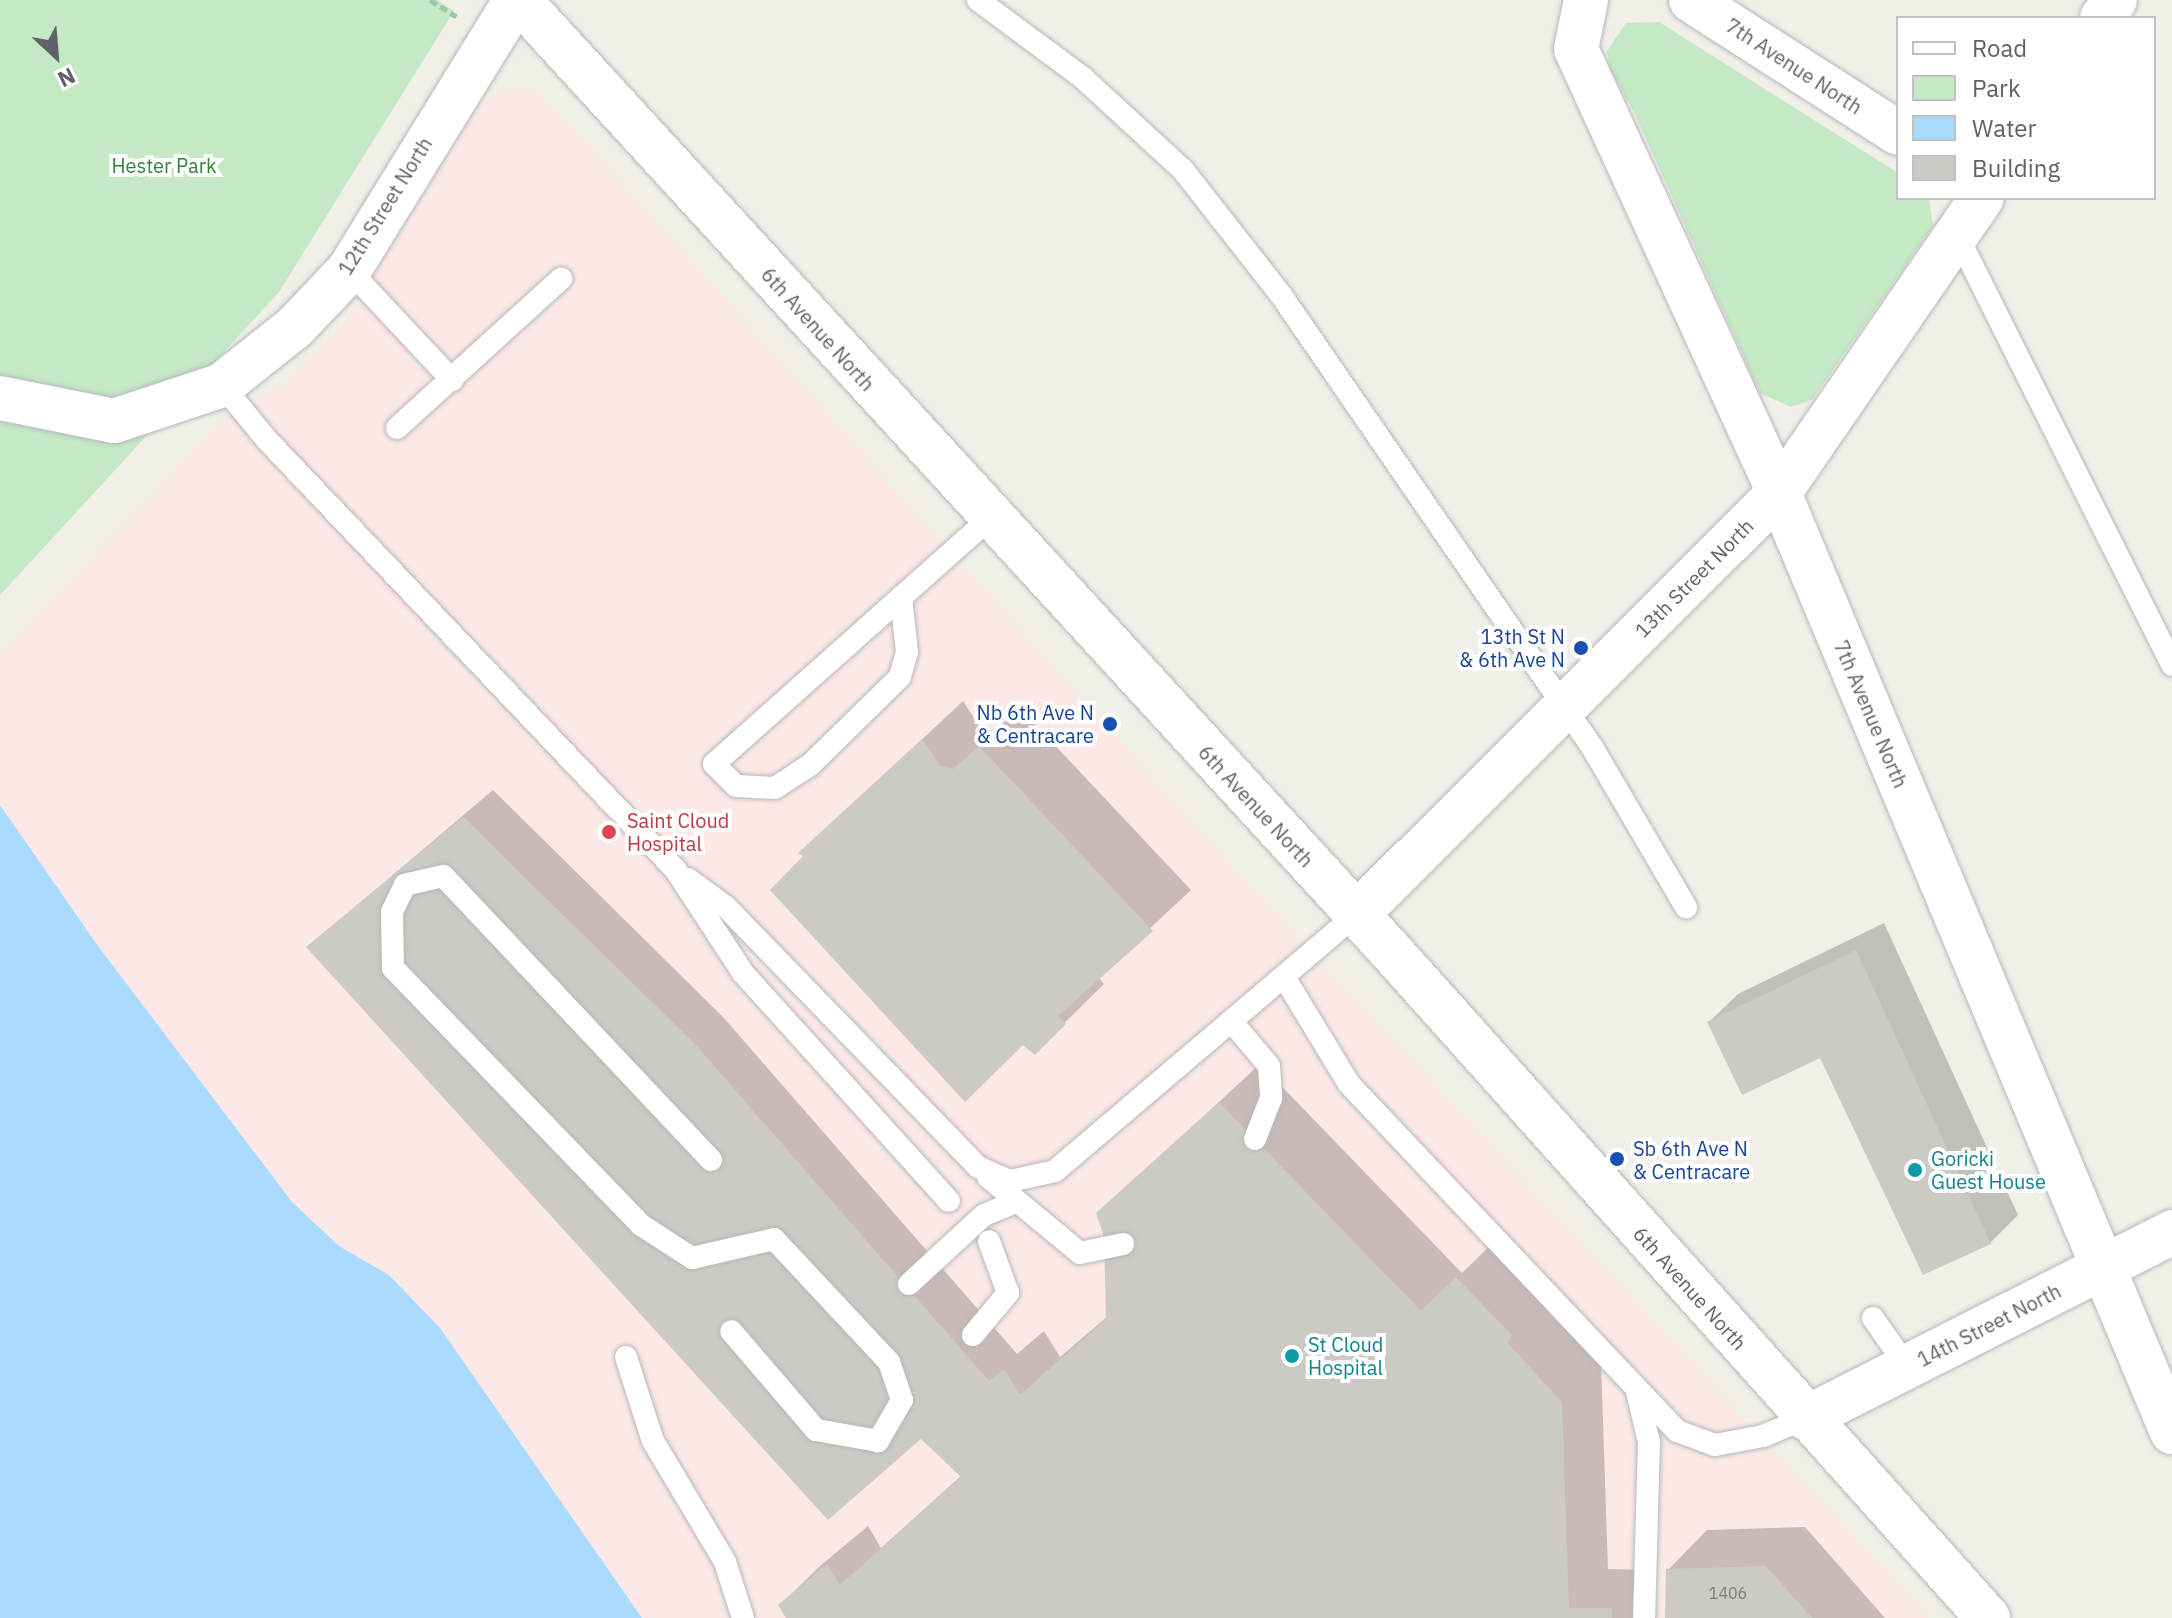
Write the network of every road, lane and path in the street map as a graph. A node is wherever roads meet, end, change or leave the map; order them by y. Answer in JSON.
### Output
{"nodes":[{"id":1,"x":430,"y":0,"type":"edge"},
{"id":2,"x":518,"y":0,"type":"edge"},
{"id":3,"x":978,"y":0,"type":"edge"},
{"id":4,"x":1586,"y":0,"type":"edge"},
{"id":5,"x":1691,"y":0,"type":"edge"},
{"id":6,"x":456,"y":16,"type":"dead end"},
{"id":7,"x":1896,"y":132,"type":"edge"},
{"id":8,"x":1981,"y":200,"type":"edge"},
{"id":9,"x":1956,"y":233,"type":"junction"},
{"id":10,"x":349,"y":270,"type":"junction"},
{"id":11,"x":561,"y":279,"type":"dead end"},
{"id":12,"x":452,"y":380,"type":"junction"},
{"id":13,"x":222,"y":385,"type":"junction"},
{"id":14,"x":0,"y":398,"type":"edge"},
{"id":15,"x":397,"y":428,"type":"dead end"},
{"id":16,"x":1779,"y":493,"type":"junction"},
{"id":17,"x":991,"y":517,"type":"junction"},
{"id":18,"x":901,"y":597,"type":"junction"},
{"id":19,"x":2172,"y":665,"type":"edge"},
{"id":20,"x":1564,"y":709,"type":"junction"},
{"id":21,"x":675,"y":869,"type":"junction"},
{"id":22,"x":1686,"y":907,"type":"dead end"},
{"id":23,"x":1356,"y":915,"type":"junction"},
{"id":24,"x":1284,"y":977,"type":"junction"},
{"id":25,"x":1232,"y":1022,"type":"junction"},
{"id":26,"x":1255,"y":1139,"type":"dead end"},
{"id":27,"x":711,"y":1160,"type":"dead end"},
{"id":28,"x":978,"y":1167,"type":"junction"},
{"id":29,"x":949,"y":1201,"type":"dead end"},
{"id":30,"x":1016,"y":1202,"type":"junction"},
{"id":31,"x":2172,"y":1232,"type":"edge"},
{"id":32,"x":989,"y":1241,"type":"dead end"},
{"id":33,"x":1123,"y":1244,"type":"dead end"},
{"id":34,"x":2101,"y":1268,"type":"junction"},
{"id":35,"x":909,"y":1284,"type":"dead end"},
{"id":36,"x":1873,"y":1318,"type":"dead end"},
{"id":37,"x":731,"y":1331,"type":"dead end"},
{"id":38,"x":973,"y":1335,"type":"dead end"},
{"id":39,"x":626,"y":1357,"type":"dead end"},
{"id":40,"x":1907,"y":1367,"type":"junction"},
{"id":41,"x":1637,"y":1391,"type":"junction"},
{"id":42,"x":1806,"y":1418,"type":"junction"},
{"id":43,"x":2172,"y":1432,"type":"edge"},
{"id":44,"x":743,"y":1618,"type":"edge"},
{"id":45,"x":1644,"y":1618,"type":"edge"},
{"id":46,"x":1988,"y":1618,"type":"edge"}],
"edges":[{"from":1,"to":6,"type":"path"},
{"from":2,"to":10,"type":"street","name":"12th Street North"},
{"from":2,"to":17,"type":"street","name":"6th Avenue North"},
{"from":3,"to":20,"type":"lane"},
{"from":4,"to":16,"type":"street","name":"7th Avenue North"},
{"from":5,"to":7,"type":"street","name":"7th Avenue North"},
{"from":8,"to":9,"type":"street","name":"13th Street North"},
{"from":9,"to":16,"type":"street","name":"13th Street North"},
{"from":9,"to":19,"type":"lane"},
{"from":10,"to":12,"type":"lane"},
{"from":10,"to":13,"type":"street","name":"12th Street North"},
{"from":11,"to":12,"type":"lane"},
{"from":12,"to":15,"type":"lane"},
{"from":13,"to":14,"type":"street"},
{"from":13,"to":21,"type":"lane"},
{"from":16,"to":20,"type":"street","name":"13th Street North"},
{"from":16,"to":34,"type":"street","name":"7th Avenue North"},
{"from":17,"to":18,"type":"lane"},
{"from":17,"to":23,"type":"street","name":"6th Avenue North"},
{"from":18,"to":18,"type":"lane"},
{"from":20,"to":22,"type":"lane"},
{"from":20,"to":23,"type":"street","name":"13th Street North"},
{"from":21,"to":28,"type":"lane"},
{"from":21,"to":29,"type":"lane"},
{"from":23,"to":24,"type":"lane"},
{"from":23,"to":42,"type":"street","name":"6th Avenue North"},
{"from":24,"to":25,"type":"lane"},
{"from":24,"to":41,"type":"lane"},
{"from":25,"to":26,"type":"lane"},
{"from":25,"to":28,"type":"lane"},
{"from":27,"to":37,"type":"lane"},
{"from":28,"to":30,"type":"lane"},
{"from":30,"to":33,"type":"lane"},
{"from":30,"to":35,"type":"lane"},
{"from":31,"to":34,"type":"street","name":"14th Street North"},
{"from":32,"to":38,"type":"lane"},
{"from":34,"to":40,"type":"street","name":"14th Street North"},
{"from":34,"to":43,"type":"street","name":"7th Avenue North"},
{"from":36,"to":40,"type":"lane"},
{"from":39,"to":44,"type":"lane"},
{"from":40,"to":42,"type":"street","name":"14th Street North"},
{"from":41,"to":42,"type":"lane"},
{"from":41,"to":45,"type":"lane"},
{"from":42,"to":46,"type":"street","name":"6th Avenue North"}]}
